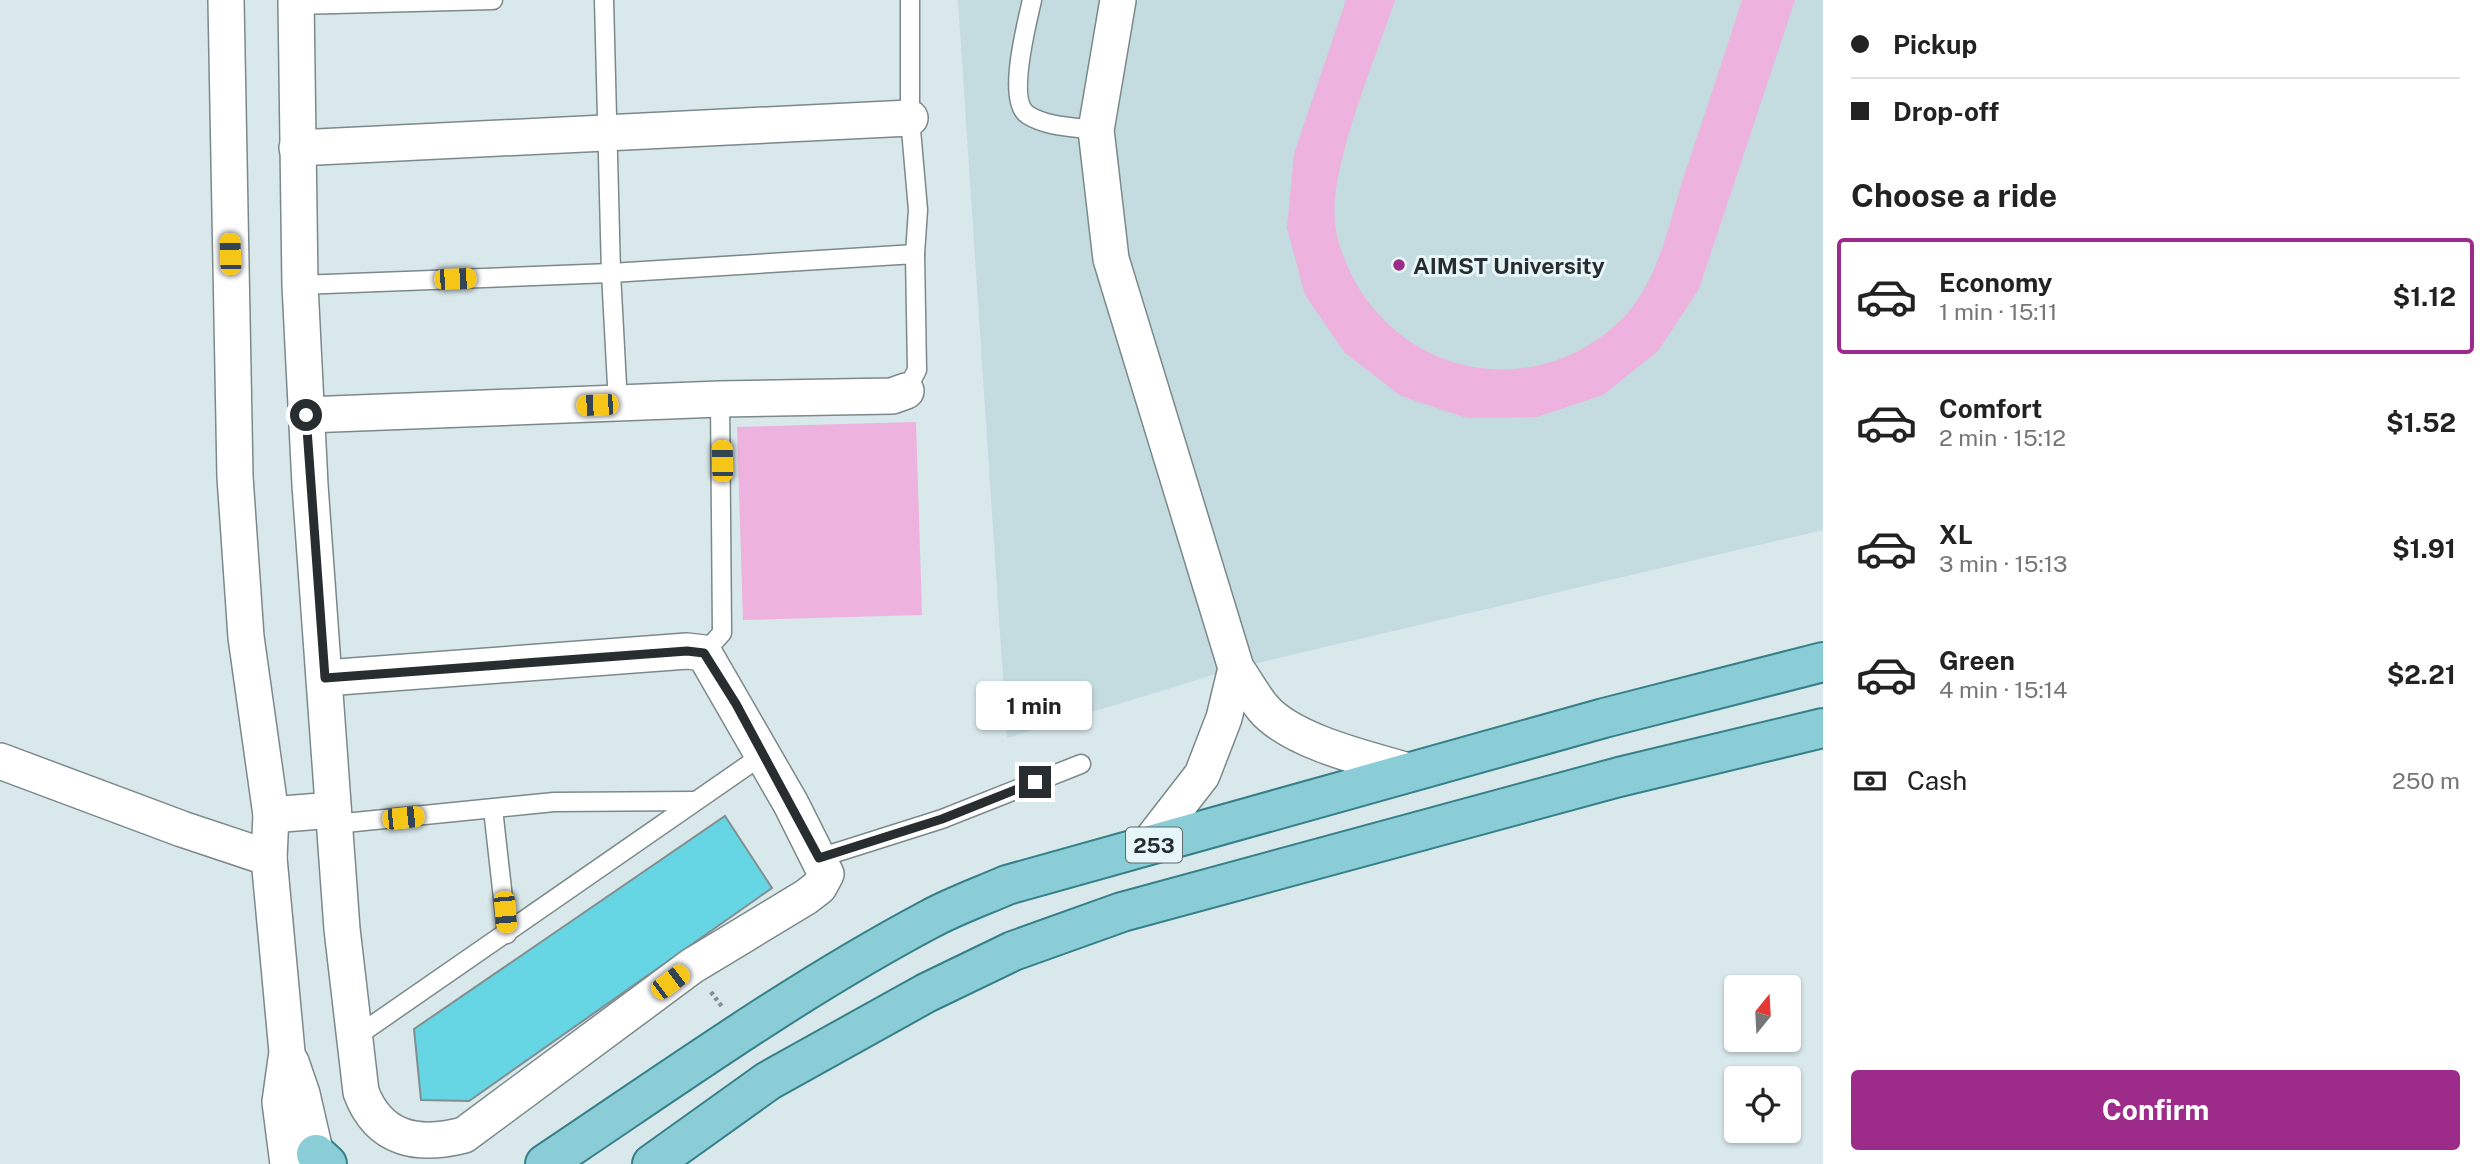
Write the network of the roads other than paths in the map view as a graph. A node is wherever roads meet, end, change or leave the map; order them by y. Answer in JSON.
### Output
{"nodes":[{"id":1,"x":226,"y":0,"type":"edge"},
{"id":2,"x":493,"y":0,"type":"edge"},
{"id":3,"x":604,"y":0,"type":"edge"},
{"id":4,"x":910,"y":0,"type":"edge"},
{"id":5,"x":1032,"y":0,"type":"edge"},
{"id":6,"x":1118,"y":0,"type":"edge"},
{"id":7,"x":296,"y":3,"type":"edge"},
{"id":8,"x":910,"y":118,"type":"junction"},
{"id":9,"x":1096,"y":130,"type":"junction"},
{"id":10,"x":608,"y":134,"type":"junction"},
{"id":11,"x":297,"y":148,"type":"junction"},
{"id":12,"x":915,"y":254,"type":"junction"},
{"id":13,"x":611,"y":273,"type":"junction"},
{"id":14,"x":300,"y":285,"type":"junction"},
{"id":15,"x":906,"y":391,"type":"joint"},
{"id":16,"x":720,"y":399,"type":"junction"},
{"id":17,"x":618,"y":404,"type":"junction"},
{"id":18,"x":306,"y":415,"type":"junction"},
{"id":19,"x":704,"y":653,"type":"junction"},
{"id":20,"x":1823,"y":662,"type":"edge"},
{"id":21,"x":1236,"y":668,"type":"junction"},
{"id":22,"x":325,"y":678,"type":"junction"},
{"id":23,"x":1823,"y":728,"type":"edge"},
{"id":24,"x":764,"y":754,"type":"junction"},
{"id":25,"x":0,"y":761,"type":"edge"},
{"id":26,"x":1081,"y":764,"type":"dead end"},
{"id":27,"x":1412,"y":772,"type":"junction"},
{"id":28,"x":695,"y":800,"type":"junction"},
{"id":29,"x":493,"y":809,"type":"junction"},
{"id":30,"x":271,"y":815,"type":"junction"},
{"id":31,"x":334,"y":817,"type":"junction"},
{"id":32,"x":1147,"y":846,"type":"junction"},
{"id":33,"x":269,"y":858,"type":"junction"},
{"id":34,"x":819,"y":858,"type":"junction"},
{"id":35,"x":507,"y":934,"type":"junction"},
{"id":36,"x":354,"y":1038,"type":"junction"},
{"id":37,"x":312,"y":1161,"type":"edge"},
{"id":38,"x":545,"y":1164,"type":"edge"},
{"id":39,"x":652,"y":1164,"type":"edge"}],
"edges":[{"from":1,"to":30,"type":"street"},
{"from":2,"to":7,"type":"lane"},
{"from":3,"to":10,"type":"lane"},
{"from":4,"to":8,"type":"lane"},
{"from":5,"to":9,"type":"lane"},
{"from":6,"to":9,"type":"street"},
{"from":7,"to":11,"type":"street"},
{"from":8,"to":10,"type":"street"},
{"from":8,"to":12,"type":"lane"},
{"from":9,"to":21,"type":"street"},
{"from":10,"to":11,"type":"street"},
{"from":10,"to":13,"type":"lane"},
{"from":11,"to":14,"type":"street"},
{"from":12,"to":13,"type":"lane"},
{"from":12,"to":15,"type":"lane"},
{"from":13,"to":14,"type":"lane"},
{"from":13,"to":17,"type":"lane"},
{"from":14,"to":18,"type":"street"},
{"from":15,"to":16,"type":"street"},
{"from":16,"to":17,"type":"street"},
{"from":16,"to":19,"type":"lane"},
{"from":17,"to":18,"type":"street"},
{"from":18,"to":22,"type":"street"},
{"from":19,"to":22,"type":"street"},
{"from":19,"to":24,"type":"street"},
{"from":20,"to":27,"type":"main road","number":"253"},
{"from":21,"to":27,"type":"street"},
{"from":21,"to":32,"type":"street"},
{"from":22,"to":31,"type":"street"},
{"from":23,"to":39,"type":"main road","number":"253"},
{"from":24,"to":28,"type":"lane"},
{"from":24,"to":34,"type":"street"},
{"from":25,"to":33,"type":"street"},
{"from":26,"to":34,"type":"lane"},
{"from":27,"to":32,"type":"main road","number":"253"},
{"from":28,"to":29,"type":"lane"},
{"from":28,"to":35,"type":"lane"},
{"from":29,"to":31,"type":"lane"},
{"from":29,"to":35,"type":"lane"},
{"from":30,"to":31,"type":"street"},
{"from":30,"to":33,"type":"street"},
{"from":31,"to":36,"type":"street"},
{"from":32,"to":38,"type":"main road","number":"253"},
{"from":33,"to":37,"type":"street"},
{"from":34,"to":36,"type":"street"},
{"from":35,"to":36,"type":"lane"}]}
